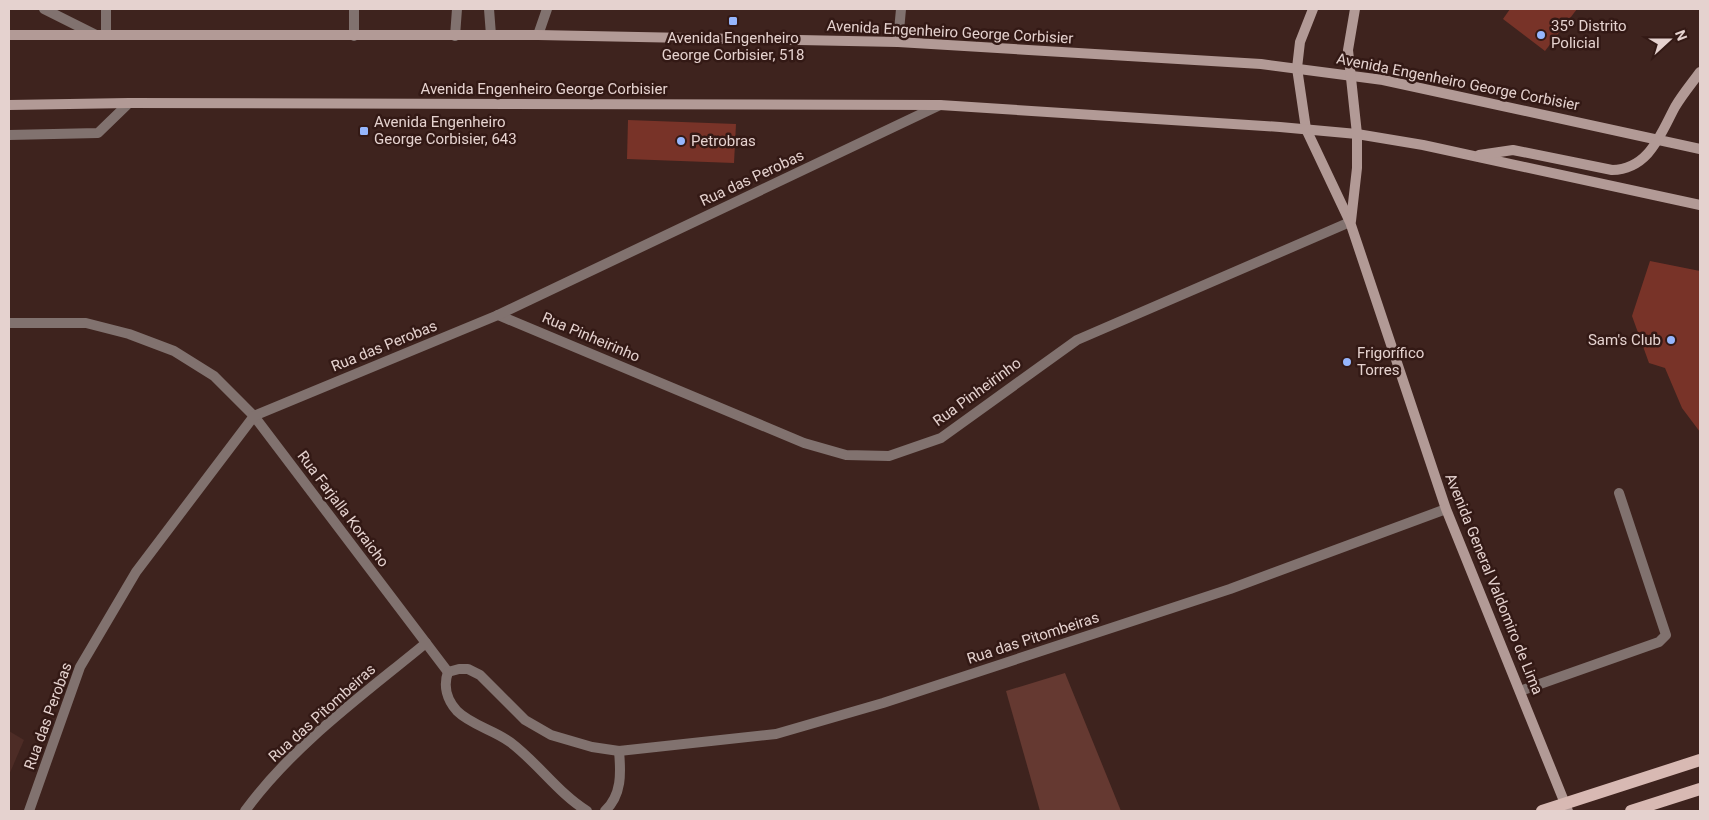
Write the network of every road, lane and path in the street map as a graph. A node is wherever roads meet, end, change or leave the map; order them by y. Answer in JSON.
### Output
{"nodes":[{"id":1,"x":44,"y":9,"type":"edge"},
{"id":2,"x":106,"y":9,"type":"edge"},
{"id":3,"x":354,"y":9,"type":"edge"},
{"id":4,"x":457,"y":9,"type":"edge"},
{"id":5,"x":489,"y":9,"type":"edge"},
{"id":6,"x":547,"y":9,"type":"edge"},
{"id":7,"x":901,"y":9,"type":"edge"},
{"id":8,"x":1313,"y":9,"type":"edge"},
{"id":9,"x":1354,"y":9,"type":"edge"},
{"id":10,"x":9,"y":35,"type":"edge"},
{"id":11,"x":101,"y":35,"type":"junction"},
{"id":12,"x":491,"y":35,"type":"junction"},
{"id":13,"x":538,"y":35,"type":"junction"},
{"id":14,"x":354,"y":36,"type":"junction"},
{"id":15,"x":456,"y":36,"type":"junction"},
{"id":16,"x":898,"y":42,"type":"junction"},
{"id":17,"x":1297,"y":68,"type":"junction"},
{"id":18,"x":1700,"y":72,"type":"edge"},
{"id":19,"x":1350,"y":75,"type":"junction"},
{"id":20,"x":129,"y":103,"type":"junction"},
{"id":21,"x":9,"y":105,"type":"edge"},
{"id":22,"x":940,"y":105,"type":"junction"},
{"id":23,"x":1306,"y":129,"type":"junction"},
{"id":24,"x":1357,"y":134,"type":"junction"},
{"id":25,"x":9,"y":135,"type":"edge"},
{"id":26,"x":1659,"y":138,"type":"junction"},
{"id":27,"x":1700,"y":149,"type":"edge"},
{"id":28,"x":1472,"y":156,"type":"junction"},
{"id":29,"x":1700,"y":205,"type":"edge"},
{"id":30,"x":1350,"y":222,"type":"junction"},
{"id":31,"x":498,"y":315,"type":"junction"},
{"id":32,"x":9,"y":323,"type":"edge"},
{"id":33,"x":254,"y":416,"type":"junction"},
{"id":34,"x":1619,"y":493,"type":"dead end"},
{"id":35,"x":1446,"y":510,"type":"junction"},
{"id":36,"x":426,"y":643,"type":"junction"},
{"id":37,"x":448,"y":672,"type":"junction"},
{"id":38,"x":1520,"y":691,"type":"junction"},
{"id":39,"x":619,"y":751,"type":"junction"},
{"id":40,"x":1700,"y":760,"type":"edge"},
{"id":41,"x":1700,"y":789,"type":"edge"},
{"id":42,"x":1567,"y":808,"type":"edge"},
{"id":43,"x":29,"y":811,"type":"edge"},
{"id":44,"x":245,"y":811,"type":"edge"},
{"id":45,"x":587,"y":811,"type":"edge"},
{"id":46,"x":605,"y":811,"type":"edge"},
{"id":47,"x":1542,"y":811,"type":"edge"},
{"id":48,"x":1631,"y":811,"type":"edge"}],
"edges":[{"from":1,"to":11,"type":"street"},
{"from":2,"to":11,"type":"street"},
{"from":3,"to":14,"type":"street"},
{"from":4,"to":15,"type":"street"},
{"from":5,"to":12,"type":"street"},
{"from":6,"to":13,"type":"street"},
{"from":7,"to":16,"type":"street"},
{"from":8,"to":17,"type":"main road","name":"Avenida General Valdomiro de Lima"},
{"from":9,"to":19,"type":"main road","name":"Avenida General Valdomiro de Lima"},
{"from":10,"to":11,"type":"main road","name":"Avenida Engenheiro George Corbisier"},
{"from":11,"to":14,"type":"main road","name":"Avenida Engenheiro George Corbisier"},
{"from":12,"to":13,"type":"main road","name":"Avenida Engenheiro George Corbisier"},
{"from":12,"to":15,"type":"main road","name":"Avenida Engenheiro George Corbisier"},
{"from":13,"to":16,"type":"main road","name":"Avenida Engenheiro George Corbisier"},
{"from":14,"to":15,"type":"main road","name":"Avenida Engenheiro George Corbisier"},
{"from":16,"to":17,"type":"main road","name":"Avenida Engenheiro George Corbisier"},
{"from":17,"to":19,"type":"main road","name":"Avenida Engenheiro George Corbisier"},
{"from":17,"to":23,"type":"main road","name":"Avenida General Valdomiro de Lima"},
{"from":18,"to":26,"type":"main road"},
{"from":19,"to":24,"type":"main road","name":"Avenida General Valdomiro de Lima"},
{"from":19,"to":26,"type":"main road","name":"Avenida Engenheiro George Corbisier"},
{"from":20,"to":21,"type":"main road","name":"Avenida Engenheiro George Corbisier"},
{"from":20,"to":22,"type":"main road","name":"Avenida Engenheiro George Corbisier"},
{"from":20,"to":25,"type":"street"},
{"from":22,"to":23,"type":"main road","name":"Avenida Engenheiro George Corbisier"},
{"from":22,"to":31,"type":"street","name":"Rua das Perobas"},
{"from":23,"to":24,"type":"main road","name":"Avenida Engenheiro George Corbisier"},
{"from":23,"to":30,"type":"main road","name":"Avenida General Valdomiro de Lima"},
{"from":24,"to":28,"type":"main road","name":"Avenida Engenheiro George Corbisier"},
{"from":24,"to":30,"type":"main road","name":"Avenida General Valdomiro de Lima"},
{"from":26,"to":27,"type":"main road","name":"Avenida Engenheiro George Corbisier"},
{"from":26,"to":28,"type":"main road"},
{"from":28,"to":29,"type":"main road","name":"Avenida Engenheiro George Corbisier"},
{"from":30,"to":31,"type":"street","name":"Rua Pinheirinho"},
{"from":30,"to":35,"type":"main road","name":"Avenida General Valdomiro de Lima"},
{"from":31,"to":33,"type":"street","name":"Rua das Perobas"},
{"from":32,"to":33,"type":"street","name":"Rua Farjalla Koraicho"},
{"from":33,"to":36,"type":"street","name":"Rua Farjalla Koraicho"},
{"from":33,"to":43,"type":"street","name":"Rua das Perobas"},
{"from":34,"to":38,"type":"street"},
{"from":35,"to":38,"type":"main road","name":"Avenida General Valdomiro de Lima"},
{"from":35,"to":39,"type":"street","name":"Rua das Pitombeiras"},
{"from":36,"to":37,"type":"street","name":"Rua Farjalla Koraicho"},
{"from":36,"to":44,"type":"street","name":"Rua das Pitombeiras"},
{"from":37,"to":39,"type":"street","name":"Rua das Pitombeiras"},
{"from":37,"to":45,"type":"street"},
{"from":38,"to":42,"type":"main road","name":"Avenida General Valdomiro de Lima"},
{"from":39,"to":46,"type":"street"},
{"from":40,"to":42,"type":"main road"},
{"from":41,"to":48,"type":"main road"},
{"from":42,"to":47,"type":"main road"}]}
